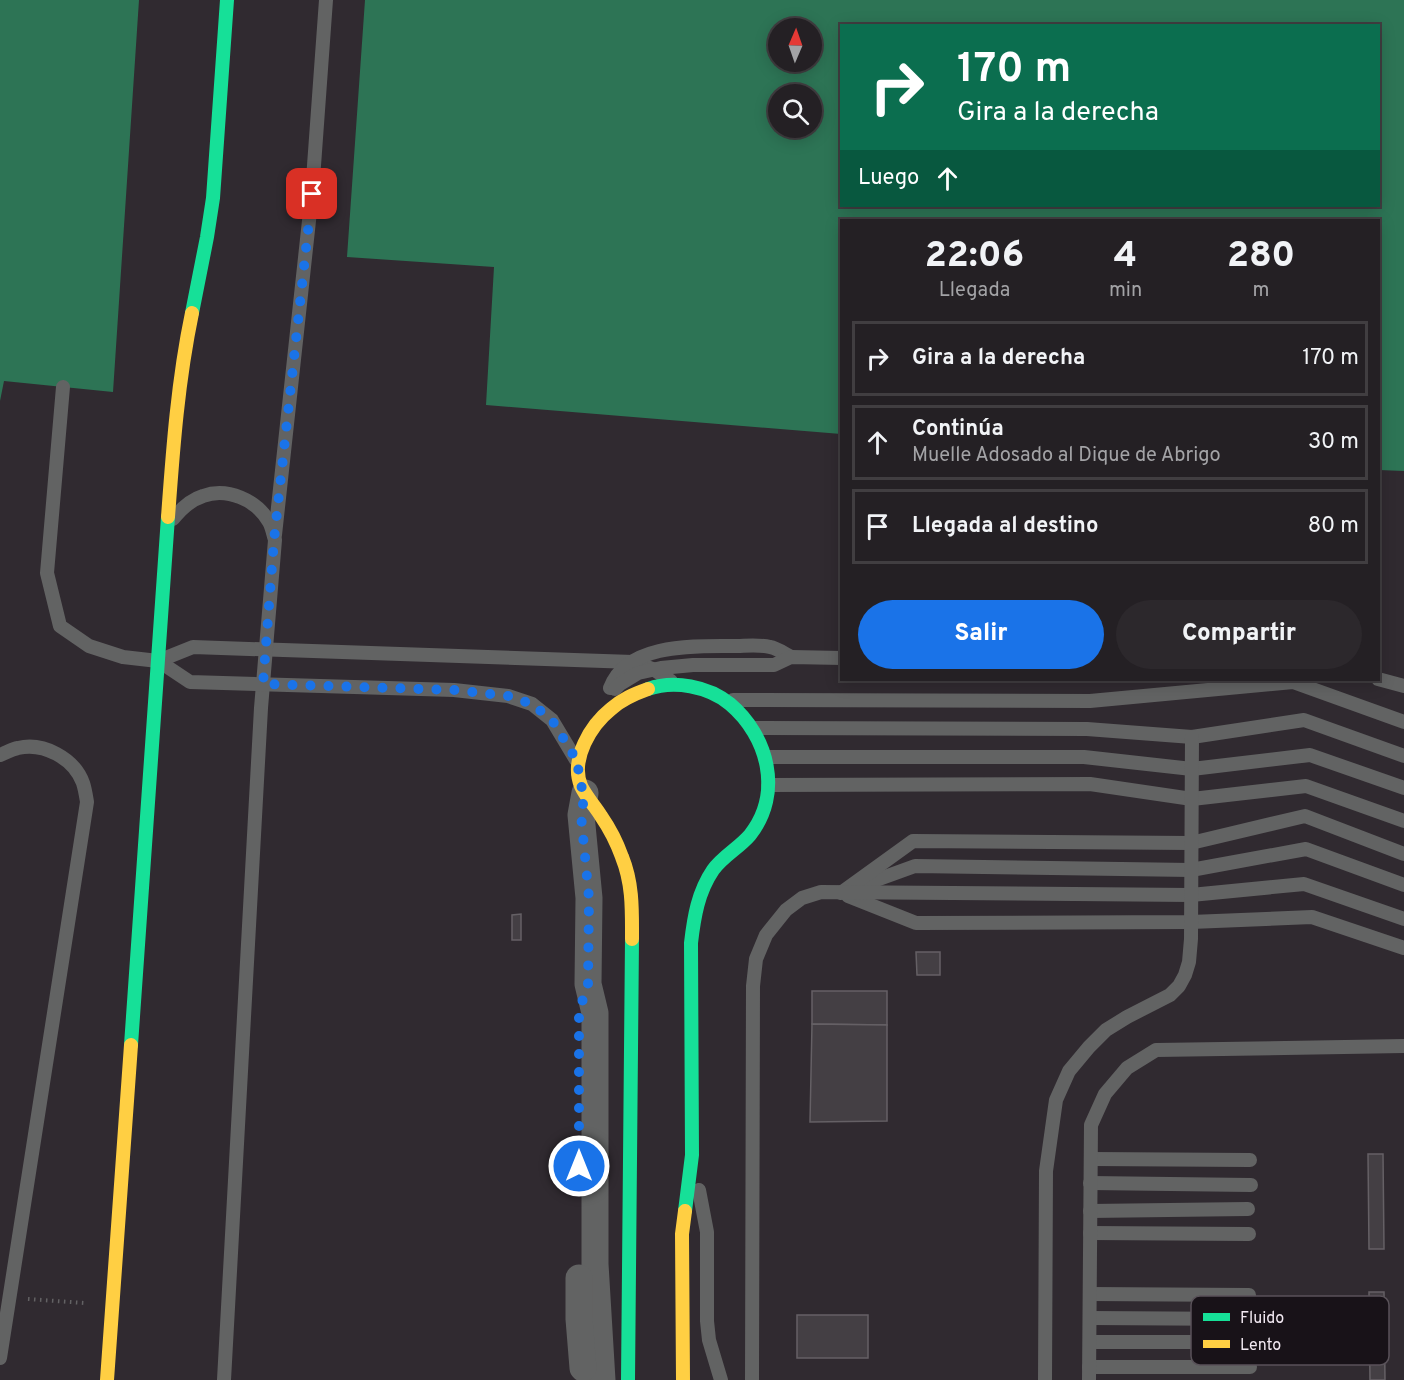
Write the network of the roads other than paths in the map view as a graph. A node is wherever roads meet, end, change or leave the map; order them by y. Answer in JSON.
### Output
{"nodes":[{"id":1,"x":227,"y":0,"type":"edge"},
{"id":2,"x":326,"y":0,"type":"edge"},
{"id":3,"x":63,"y":387,"type":"dead end"},
{"id":4,"x":166,"y":536,"type":"junction"},
{"id":5,"x":274,"y":540,"type":"junction"},
{"id":6,"x":266,"y":650,"type":"junction"},
{"id":7,"x":791,"y":657,"type":"junction"},
{"id":8,"x":840,"y":658,"type":"edge"},
{"id":9,"x":158,"y":661,"type":"junction"},
{"id":10,"x":633,"y":662,"type":"junction"},
{"id":11,"x":653,"y":669,"type":"junction"},
{"id":12,"x":1380,"y":680,"type":"edge"},
{"id":13,"x":263,"y":684,"type":"junction"},
{"id":14,"x":678,"y":685,"type":"junction"},
{"id":15,"x":1404,"y":686,"type":"edge"},
{"id":16,"x":606,"y":700,"type":"junction"},
{"id":17,"x":724,"y":700,"type":"junction"},
{"id":18,"x":599,"y":720,"type":"junction"},
{"id":19,"x":1404,"y":722,"type":"edge"},
{"id":20,"x":753,"y":728,"type":"junction"},
{"id":21,"x":1192,"y":737,"type":"junction"},
{"id":22,"x":0,"y":755,"type":"edge"},
{"id":23,"x":1404,"y":756,"type":"edge"},
{"id":24,"x":764,"y":757,"type":"junction"},
{"id":25,"x":579,"y":764,"type":"junction"},
{"id":26,"x":1192,"y":769,"type":"junction"},
{"id":27,"x":768,"y":785,"type":"junction"},
{"id":28,"x":1404,"y":788,"type":"edge"},
{"id":29,"x":585,"y":793,"type":"junction"},
{"id":30,"x":1192,"y":799,"type":"junction"},
{"id":31,"x":1404,"y":821,"type":"edge"},
{"id":32,"x":1191,"y":843,"type":"junction"},
{"id":33,"x":1404,"y":854,"type":"edge"},
{"id":34,"x":1191,"y":870,"type":"junction"},
{"id":35,"x":1404,"y":885,"type":"edge"},
{"id":36,"x":841,"y":893,"type":"junction"},
{"id":37,"x":1191,"y":895,"type":"junction"},
{"id":38,"x":1404,"y":920,"type":"edge"},
{"id":39,"x":1191,"y":922,"type":"junction"},
{"id":40,"x":1404,"y":948,"type":"edge"},
{"id":41,"x":588,"y":984,"type":"junction"},
{"id":42,"x":1404,"y":1046,"type":"edge"},
{"id":43,"x":692,"y":1155,"type":"junction"},
{"id":44,"x":1091,"y":1159,"type":"junction"},
{"id":45,"x":1250,"y":1160,"type":"dead end"},
{"id":46,"x":1090,"y":1183,"type":"junction"},
{"id":47,"x":1251,"y":1185,"type":"dead end"},
{"id":48,"x":1248,"y":1209,"type":"dead end"},
{"id":49,"x":1090,"y":1210,"type":"junction"},
{"id":50,"x":1090,"y":1233,"type":"junction"},
{"id":51,"x":1249,"y":1234,"type":"dead end"},
{"id":52,"x":1090,"y":1294,"type":"junction"},
{"id":53,"x":1249,"y":1295,"type":"dead end"},
{"id":54,"x":1090,"y":1318,"type":"junction"},
{"id":55,"x":1191,"y":1319,"type":"edge"},
{"id":56,"x":1090,"y":1342,"type":"junction"},
{"id":57,"x":1191,"y":1342,"type":"edge"},
{"id":58,"x":0,"y":1358,"type":"edge"},
{"id":59,"x":1250,"y":1367,"type":"dead end"},
{"id":60,"x":1089,"y":1373,"type":"edge"},
{"id":61,"x":107,"y":1380,"type":"edge"},
{"id":62,"x":224,"y":1380,"type":"edge"},
{"id":63,"x":584,"y":1380,"type":"edge"},
{"id":64,"x":602,"y":1380,"type":"edge"},
{"id":65,"x":628,"y":1380,"type":"edge"},
{"id":66,"x":683,"y":1380,"type":"edge"},
{"id":67,"x":721,"y":1380,"type":"edge"},
{"id":68,"x":752,"y":1380,"type":"edge"},
{"id":69,"x":1046,"y":1380,"type":"edge"}],
"edges":[{"from":1,"to":4,"type":"street"},
{"from":2,"to":5,"type":"lane"},
{"from":3,"to":9,"type":"lane"},
{"from":4,"to":5,"type":"lane"},
{"from":4,"to":9,"type":"street"},
{"from":5,"to":6,"type":"lane"},
{"from":6,"to":9,"type":"lane"},
{"from":6,"to":10,"type":"lane"},
{"from":6,"to":13,"type":"lane"},
{"from":7,"to":8,"type":"lane"},
{"from":7,"to":10,"type":"lane"},
{"from":7,"to":11,"type":"lane"},
{"from":9,"to":13,"type":"lane"},
{"from":9,"to":61,"type":"street"},
{"from":10,"to":11,"type":"lane"},
{"from":10,"to":16,"type":"lane"},
{"from":11,"to":14,"type":"lane"},
{"from":11,"to":16,"type":"lane"},
{"from":12,"to":15,"type":"lane"},
{"from":13,"to":25,"type":"lane"},
{"from":13,"to":62,"type":"lane"},
{"from":14,"to":17,"type":"street"},
{"from":14,"to":18,"type":"street"},
{"from":16,"to":18,"type":"lane"},
{"from":17,"to":19,"type":"lane"},
{"from":17,"to":20,"type":"street"},
{"from":18,"to":25,"type":"street"},
{"from":20,"to":21,"type":"lane"},
{"from":20,"to":24,"type":"street"},
{"from":21,"to":23,"type":"lane"},
{"from":21,"to":26,"type":"lane"},
{"from":22,"to":58,"type":"lane"},
{"from":24,"to":26,"type":"lane"},
{"from":24,"to":27,"type":"street"},
{"from":25,"to":29,"type":"street"},
{"from":26,"to":28,"type":"lane"},
{"from":26,"to":30,"type":"lane"},
{"from":27,"to":30,"type":"lane"},
{"from":27,"to":43,"type":"street"},
{"from":29,"to":41,"type":"street"},
{"from":29,"to":65,"type":"street"},
{"from":30,"to":31,"type":"lane"},
{"from":30,"to":32,"type":"lane"},
{"from":32,"to":33,"type":"lane"},
{"from":32,"to":34,"type":"lane"},
{"from":32,"to":36,"type":"lane"},
{"from":34,"to":35,"type":"lane"},
{"from":34,"to":36,"type":"lane"},
{"from":34,"to":37,"type":"lane"},
{"from":36,"to":37,"type":"lane"},
{"from":36,"to":39,"type":"lane"},
{"from":36,"to":68,"type":"lane"},
{"from":37,"to":38,"type":"lane"},
{"from":37,"to":39,"type":"lane"},
{"from":39,"to":40,"type":"lane"},
{"from":39,"to":69,"type":"lane"},
{"from":41,"to":63,"type":"street"},
{"from":41,"to":64,"type":"street"},
{"from":42,"to":44,"type":"lane"},
{"from":43,"to":66,"type":"street"},
{"from":43,"to":67,"type":"lane"},
{"from":44,"to":45,"type":"lane"},
{"from":44,"to":46,"type":"lane"},
{"from":46,"to":47,"type":"lane"},
{"from":46,"to":49,"type":"lane"},
{"from":48,"to":49,"type":"lane"},
{"from":49,"to":50,"type":"lane"},
{"from":50,"to":51,"type":"lane"},
{"from":50,"to":52,"type":"lane"},
{"from":52,"to":53,"type":"lane"},
{"from":52,"to":54,"type":"lane"},
{"from":54,"to":55,"type":"lane"},
{"from":54,"to":56,"type":"lane"},
{"from":56,"to":57,"type":"lane"},
{"from":56,"to":60,"type":"lane"},
{"from":59,"to":60,"type":"lane"}]}
